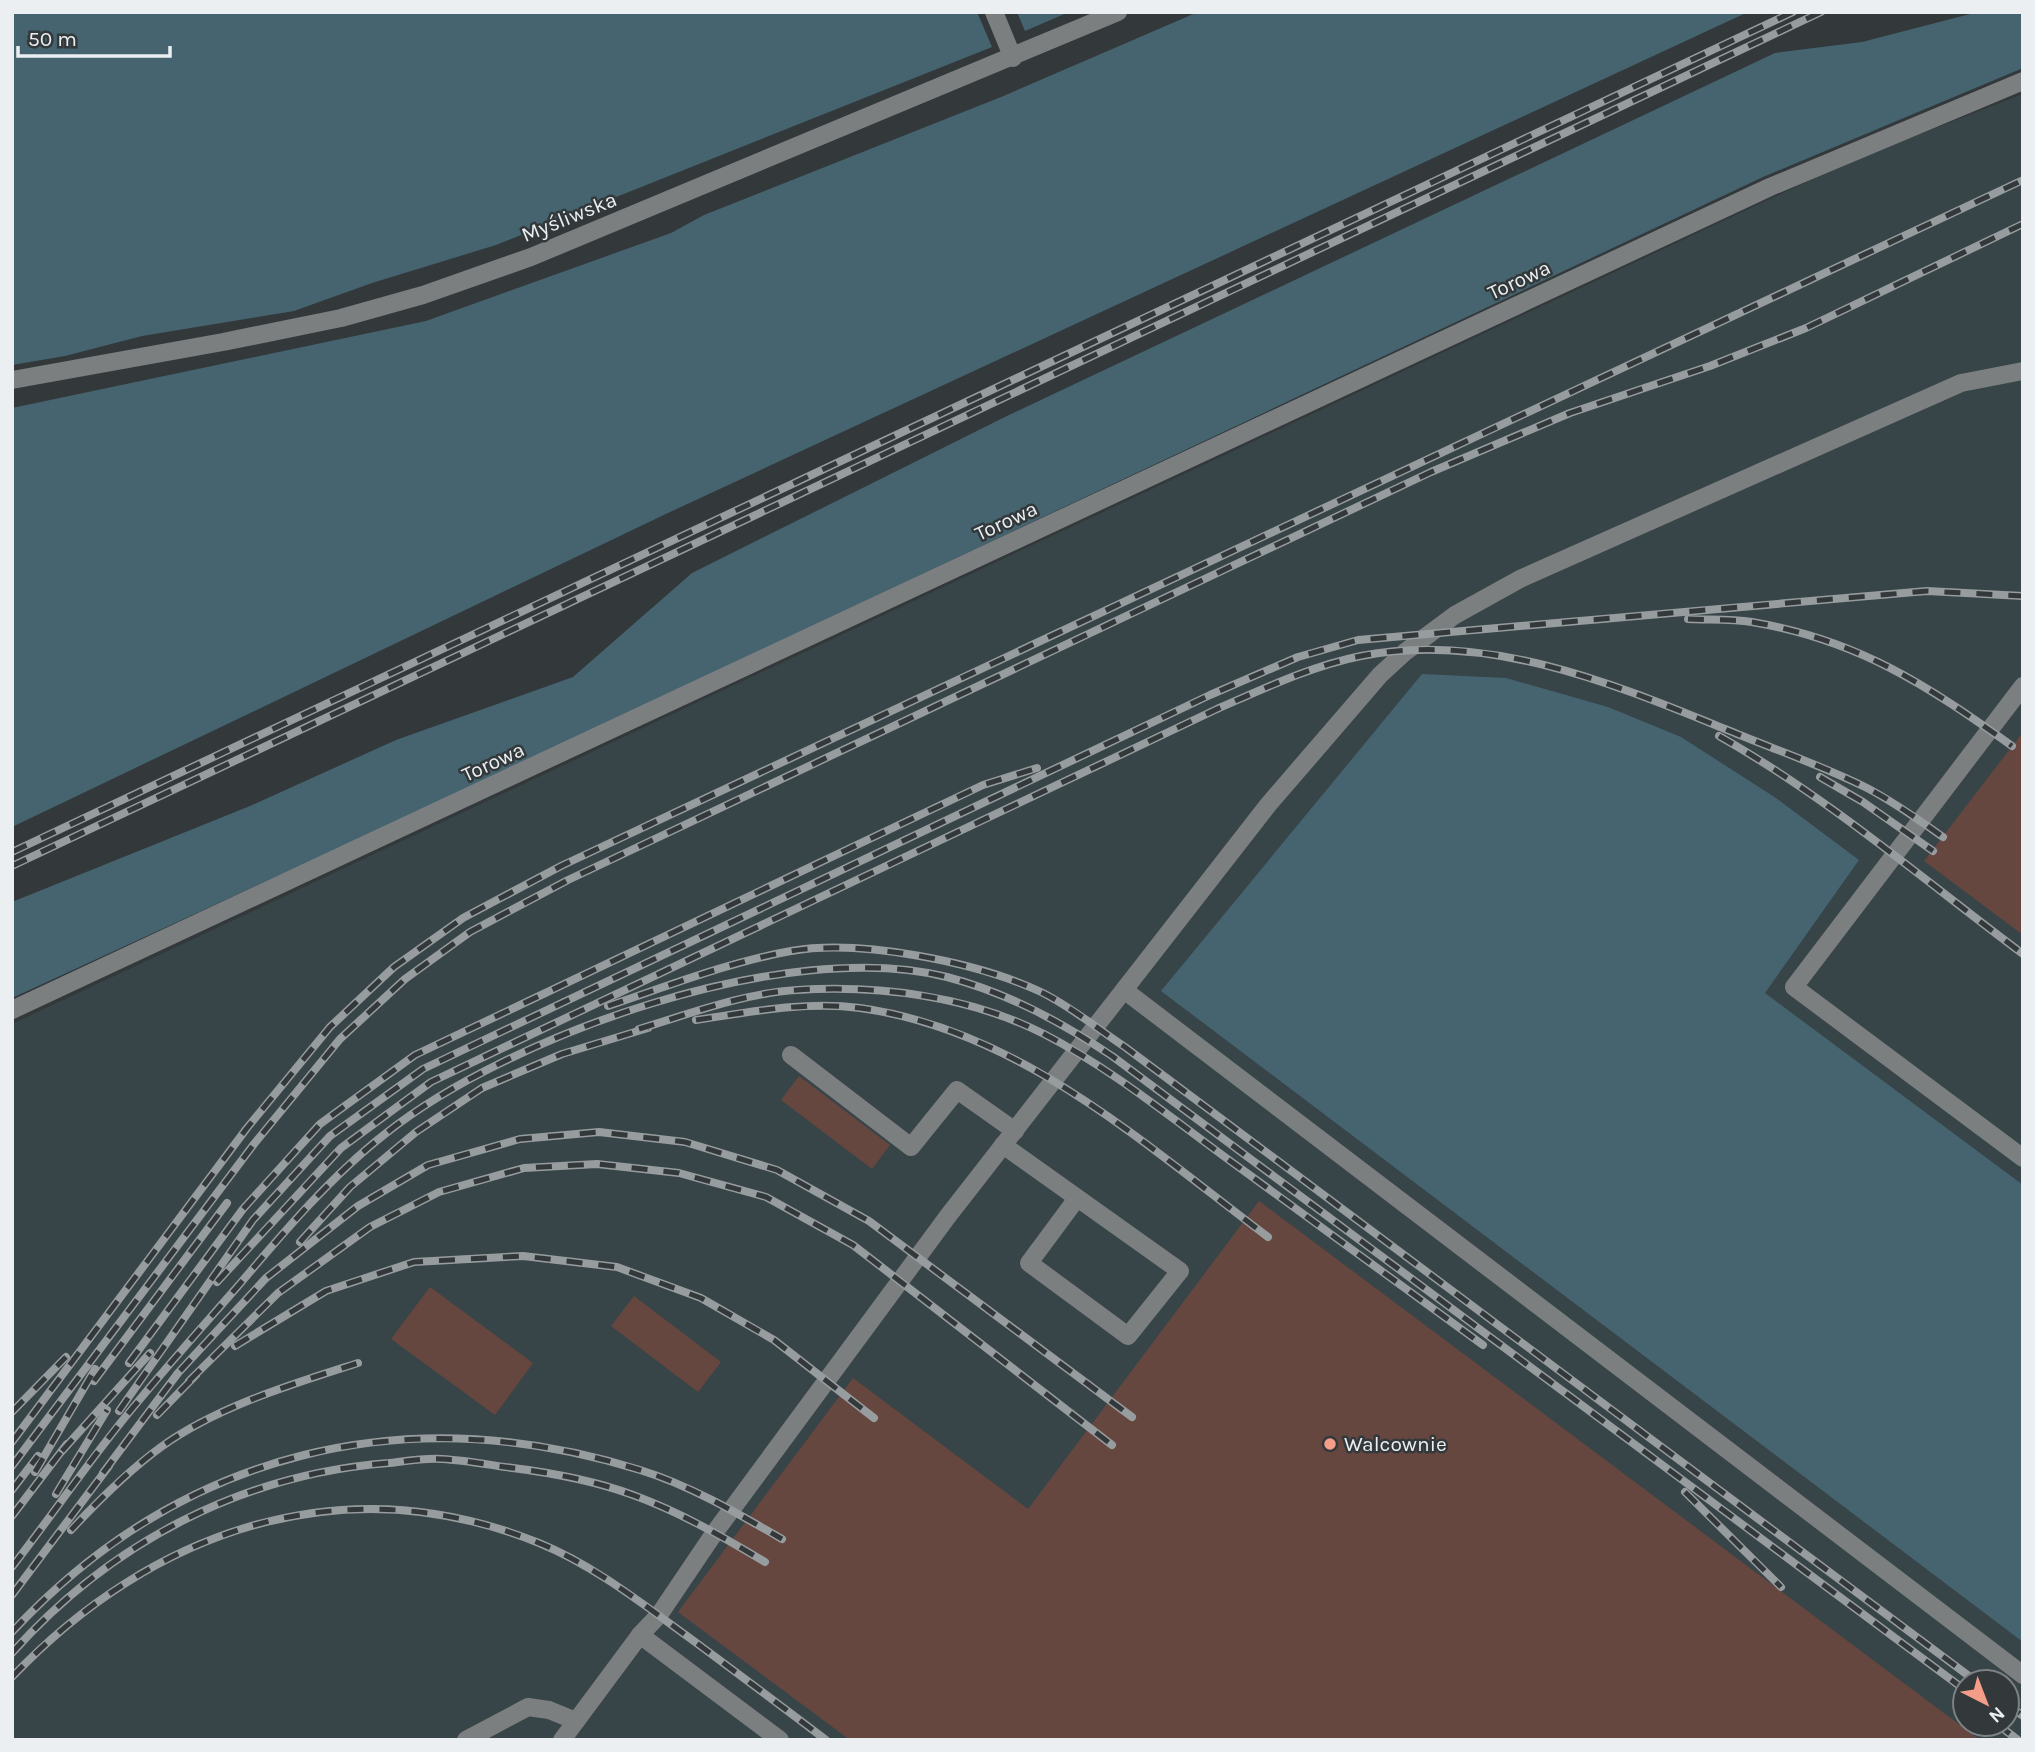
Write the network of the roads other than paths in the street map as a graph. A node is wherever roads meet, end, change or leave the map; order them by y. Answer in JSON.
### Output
{"nodes":[{"id":1,"x":993,"y":12,"type":"edge"},
{"id":2,"x":1118,"y":12,"type":"edge"},
{"id":3,"x":1013,"y":58,"type":"junction"},
{"id":4,"x":2023,"y":81,"type":"edge"},
{"id":5,"x":2023,"y":371,"type":"edge"},
{"id":6,"x":12,"y":380,"type":"edge"},
{"id":7,"x":2023,"y":686,"type":"edge"},
{"id":8,"x":1124,"y":990,"type":"junction"},
{"id":9,"x":12,"y":1010,"type":"edge"},
{"id":10,"x":791,"y":1055,"type":"dead end"},
{"id":11,"x":1009,"y":1138,"type":"junction"},
{"id":12,"x":2023,"y":1158,"type":"edge"},
{"id":13,"x":1072,"y":1205,"type":"dead end"},
{"id":14,"x":640,"y":1634,"type":"junction"},
{"id":15,"x":2023,"y":1675,"type":"edge"},
{"id":16,"x":576,"y":1721,"type":"junction"},
{"id":17,"x":466,"y":1740,"type":"edge"},
{"id":18,"x":562,"y":1740,"type":"edge"},
{"id":19,"x":780,"y":1740,"type":"edge"}],
"edges":[{"from":1,"to":3,"type":"street"},
{"from":2,"to":3,"type":"street","name":"Myśliwska"},
{"from":3,"to":6,"type":"street","name":"Myśliwska"},
{"from":4,"to":9,"type":"street","name":"Torowa"},
{"from":5,"to":8,"type":"street"},
{"from":7,"to":12,"type":"street"},
{"from":8,"to":11,"type":"street"},
{"from":8,"to":15,"type":"street"},
{"from":10,"to":11,"type":"street"},
{"from":11,"to":13,"type":"street"},
{"from":11,"to":14,"type":"street"},
{"from":14,"to":16,"type":"street"},
{"from":14,"to":19,"type":"street"},
{"from":16,"to":17,"type":"street"},
{"from":16,"to":18,"type":"street"}]}
